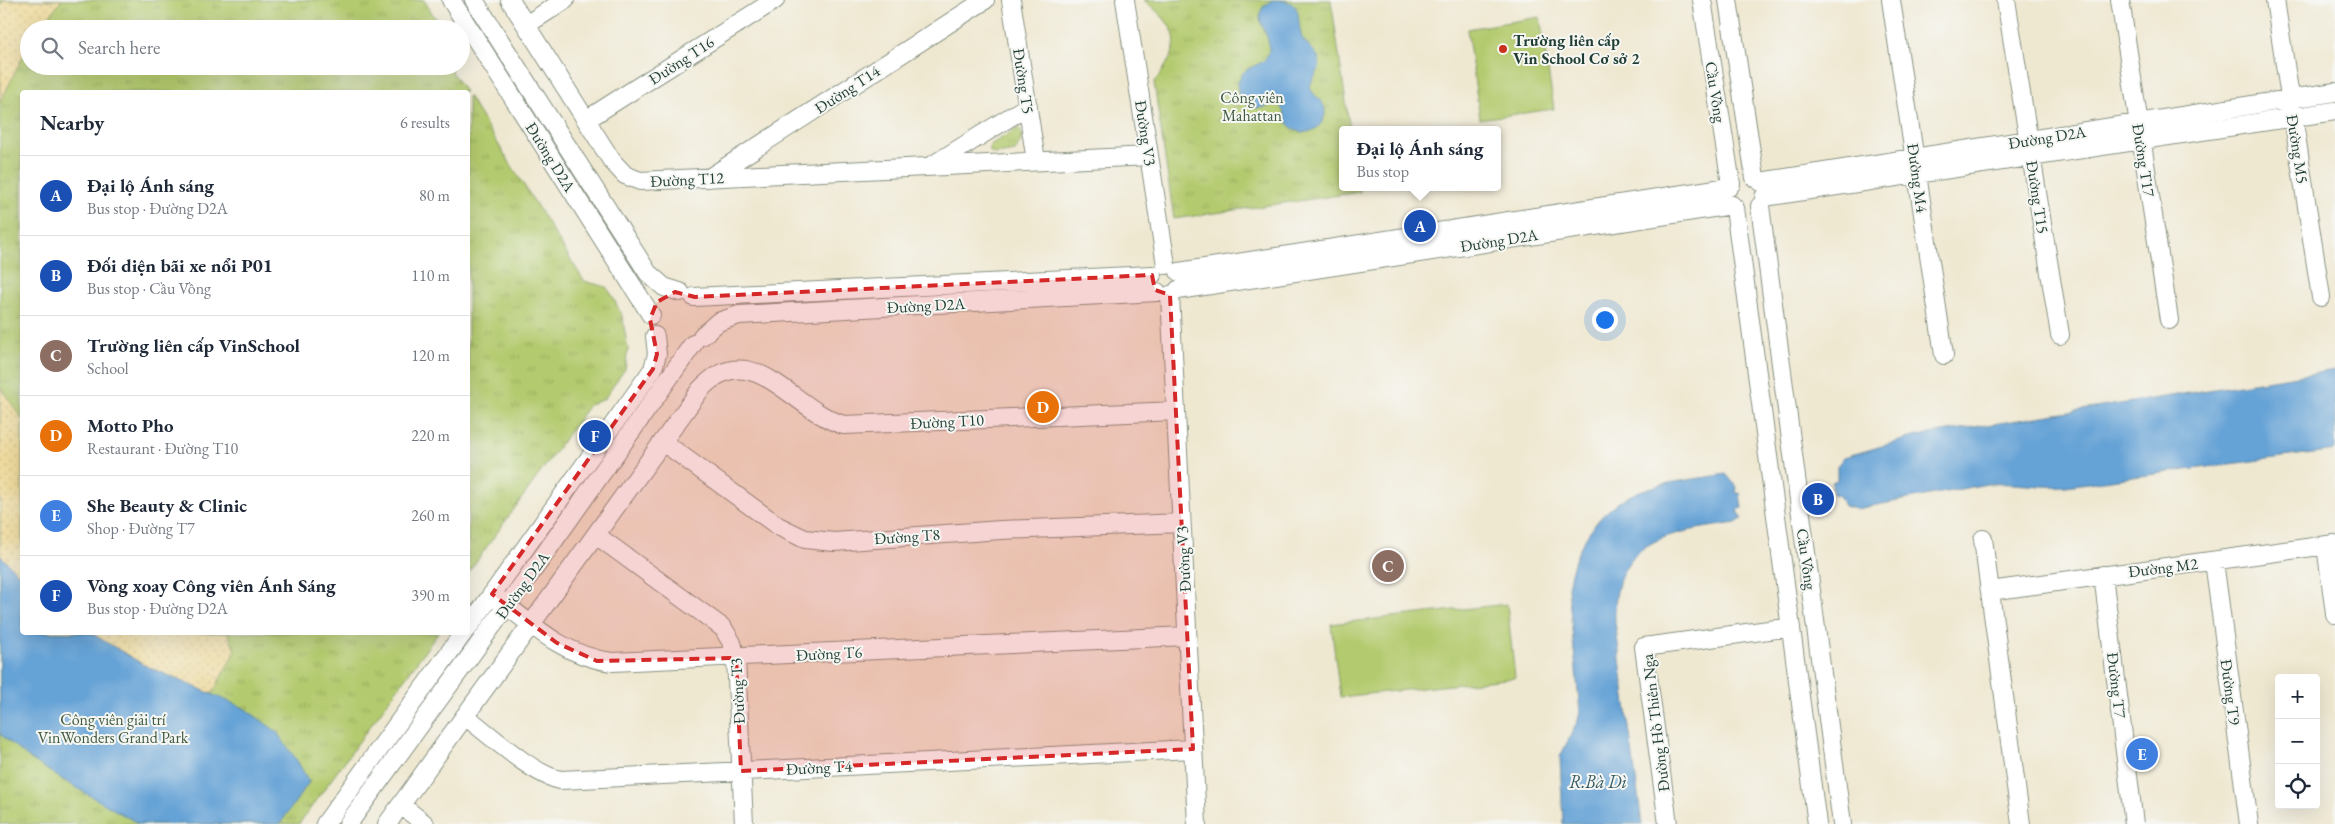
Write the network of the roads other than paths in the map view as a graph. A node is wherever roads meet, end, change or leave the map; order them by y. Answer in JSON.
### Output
{"nodes":[{"id":1,"x":451,"y":0,"type":"edge"},
{"id":2,"x":474,"y":0,"type":"edge"},
{"id":3,"x":510,"y":0,"type":"edge"},
{"id":4,"x":565,"y":0,"type":"edge"},
{"id":5,"x":775,"y":0,"type":"edge"},
{"id":6,"x":985,"y":0,"type":"edge"},
{"id":7,"x":1011,"y":0,"type":"edge"},
{"id":8,"x":1125,"y":0,"type":"edge"},
{"id":9,"x":1702,"y":0,"type":"edge"},
{"id":10,"x":1728,"y":0,"type":"edge"},
{"id":11,"x":1891,"y":0,"type":"edge"},
{"id":12,"x":2006,"y":0,"type":"edge"},
{"id":13,"x":2120,"y":0,"type":"edge"},
{"id":14,"x":2275,"y":0,"type":"edge"},
{"id":15,"x":464,"y":20,"type":"edge"},
{"id":16,"x":526,"y":25,"type":"junction"},
{"id":17,"x":470,"y":30,"type":"edge"},
{"id":18,"x":2335,"y":92,"type":"edge"},
{"id":19,"x":2290,"y":99,"type":"junction"},
{"id":20,"x":1028,"y":106,"type":"junction"},
{"id":21,"x":2335,"y":111,"type":"edge"},
{"id":22,"x":2293,"y":117,"type":"junction"},
{"id":23,"x":586,"y":120,"type":"junction"},
{"id":24,"x":2139,"y":122,"type":"junction"},
{"id":25,"x":2028,"y":140,"type":"junction"},
{"id":26,"x":2141,"y":140,"type":"junction"},
{"id":27,"x":1149,"y":156,"type":"junction"},
{"id":28,"x":1915,"y":157,"type":"junction"},
{"id":29,"x":2031,"y":158,"type":"junction"},
{"id":30,"x":1036,"y":161,"type":"junction"},
{"id":31,"x":930,"y":167,"type":"junction"},
{"id":32,"x":1918,"y":175,"type":"junction"},
{"id":33,"x":709,"y":178,"type":"junction"},
{"id":34,"x":1760,"y":191,"type":"junction"},
{"id":35,"x":1732,"y":196,"type":"junction"},
{"id":36,"x":1166,"y":271,"type":"junction"},
{"id":37,"x":1168,"y":292,"type":"junction"},
{"id":38,"x":687,"y":295,"type":"junction"},
{"id":39,"x":2321,"y":297,"type":"dead end"},
{"id":40,"x":651,"y":315,"type":"junction"},
{"id":41,"x":2169,"y":320,"type":"dead end"},
{"id":42,"x":2060,"y":335,"type":"dead end"},
{"id":43,"x":655,"y":336,"type":"junction"},
{"id":44,"x":698,"y":340,"type":"junction"},
{"id":45,"x":1944,"y":355,"type":"dead end"},
{"id":46,"x":1176,"y":411,"type":"junction"},
{"id":47,"x":662,"y":442,"type":"junction"},
{"id":48,"x":1181,"y":524,"type":"junction"},
{"id":49,"x":596,"y":535,"type":"junction"},
{"id":50,"x":1983,"y":539,"type":"dead end"},
{"id":51,"x":2330,"y":544,"type":"edge"},
{"id":52,"x":2214,"y":561,"type":"junction"},
{"id":53,"x":2103,"y":575,"type":"junction"},
{"id":54,"x":1990,"y":590,"type":"junction"},
{"id":55,"x":492,"y":594,"type":"junction"},
{"id":56,"x":506,"y":606,"type":"junction"},
{"id":57,"x":2335,"y":614,"type":"edge"},
{"id":58,"x":531,"y":624,"type":"junction"},
{"id":59,"x":470,"y":625,"type":"edge"},
{"id":60,"x":1791,"y":627,"type":"junction"},
{"id":61,"x":462,"y":635,"type":"edge"},
{"id":62,"x":1187,"y":636,"type":"junction"},
{"id":63,"x":736,"y":658,"type":"junction"},
{"id":64,"x":465,"y":716,"type":"junction"},
{"id":65,"x":1193,"y":749,"type":"junction"},
{"id":66,"x":741,"y":771,"type":"junction"},
{"id":67,"x":401,"y":805,"type":"junction"},
{"id":68,"x":325,"y":824,"type":"edge"},
{"id":69,"x":348,"y":824,"type":"edge"},
{"id":70,"x":387,"y":824,"type":"edge"},
{"id":71,"x":425,"y":824,"type":"edge"},
{"id":72,"x":744,"y":824,"type":"edge"},
{"id":73,"x":1197,"y":824,"type":"edge"},
{"id":74,"x":1668,"y":824,"type":"edge"},
{"id":75,"x":1817,"y":824,"type":"edge"},
{"id":76,"x":1842,"y":824,"type":"edge"},
{"id":77,"x":2021,"y":824,"type":"edge"},
{"id":78,"x":2134,"y":824,"type":"edge"},
{"id":79,"x":2249,"y":824,"type":"edge"}],
"edges":[{"from":1,"to":15,"type":"street","name":"Đường D2A"},
{"from":2,"to":38,"type":"street","name":"Đường D2A"},
{"from":3,"to":16,"type":"street","name":"Đường T12"},
{"from":4,"to":16,"type":"street"},
{"from":5,"to":23,"type":"street","name":"Đường T16"},
{"from":6,"to":33,"type":"street","name":"Đường T14"},
{"from":7,"to":20,"type":"street","name":"Đường T5"},
{"from":8,"to":27,"type":"street","name":"Đường V3"},
{"from":9,"to":35,"type":"street","name":"Cầu Vồng"},
{"from":10,"to":34,"type":"street","name":"Cầu Vồng"},
{"from":11,"to":28,"type":"street","name":"Đường M4"},
{"from":12,"to":25,"type":"street","name":"Đường T15"},
{"from":13,"to":24,"type":"street","name":"Đường T17"},
{"from":14,"to":19,"type":"street","name":"Đường M5"},
{"from":16,"to":23,"type":"street","name":"Đường T12"},
{"from":17,"to":40,"type":"street","name":"Đường D2A"},
{"from":18,"to":19,"type":"street","name":"Đường D2A"},
{"from":19,"to":22,"type":"street","name":"Đường M5"},
{"from":19,"to":24,"type":"street","name":"Đường D2A"},
{"from":20,"to":30,"type":"street","name":"Đường T5"},
{"from":20,"to":31,"type":"street","name":"Đường T12"},
{"from":21,"to":22,"type":"street","name":"Đường D2A"},
{"from":22,"to":26,"type":"street","name":"Đường D2A"},
{"from":22,"to":39,"type":"street","name":"Đường M5"},
{"from":23,"to":33,"type":"street","name":"Đường T12"},
{"from":24,"to":25,"type":"street","name":"Đường D2A"},
{"from":24,"to":26,"type":"street","name":"Đường T17"},
{"from":25,"to":28,"type":"street","name":"Đường D2A"},
{"from":25,"to":29,"type":"street","name":"Đường T15"},
{"from":26,"to":29,"type":"street","name":"Đường D2A"},
{"from":26,"to":41,"type":"street","name":"Đường T17"},
{"from":27,"to":30,"type":"street","name":"Đường T12"},
{"from":27,"to":36,"type":"street","name":"Đường V3"},
{"from":28,"to":32,"type":"street","name":"Đường M4"},
{"from":28,"to":34,"type":"street","name":"Đường D2A"},
{"from":29,"to":32,"type":"street","name":"Đường D2A"},
{"from":29,"to":42,"type":"street","name":"Đường T15"},
{"from":30,"to":31,"type":"street","name":"Đường T12"},
{"from":31,"to":33,"type":"street","name":"Đường T12"},
{"from":32,"to":34,"type":"street","name":"Đường D2A"},
{"from":32,"to":45,"type":"street","name":"Đường M4"},
{"from":34,"to":35,"type":"street"},
{"from":34,"to":35,"type":"street"},
{"from":34,"to":76,"type":"street","name":"Cầu Vồng"},
{"from":35,"to":36,"type":"street","name":"Đường D2A"},
{"from":35,"to":37,"type":"street","name":"Đường D2A"},
{"from":35,"to":60,"type":"street","name":"Cầu Vồng"},
{"from":36,"to":37,"type":"street"},
{"from":36,"to":37,"type":"street"},
{"from":36,"to":38,"type":"street","name":"Đường D2A"},
{"from":37,"to":44,"type":"street","name":"Đường D2A"},
{"from":37,"to":46,"type":"street","name":"Đường V3"},
{"from":38,"to":40,"type":"street"},
{"from":38,"to":44,"type":"street"},
{"from":40,"to":43,"type":"street"},
{"from":43,"to":44,"type":"street"},
{"from":43,"to":55,"type":"street","name":"Đường D2A"},
{"from":44,"to":56,"type":"street","name":"Đường D2A"},
{"from":46,"to":47,"type":"street","name":"Đường T10"},
{"from":46,"to":48,"type":"street","name":"Đường V3"},
{"from":47,"to":48,"type":"street","name":"Đường T8"},
{"from":47,"to":49,"type":"street"},
{"from":48,"to":62,"type":"street","name":"Đường V3"},
{"from":49,"to":58,"type":"street"},
{"from":49,"to":63,"type":"street","name":"Đường T3"},
{"from":50,"to":54,"type":"street"},
{"from":51,"to":52,"type":"street","name":"Đường M2"},
{"from":51,"to":57,"type":"street"},
{"from":52,"to":53,"type":"street","name":"Đường M2"},
{"from":52,"to":79,"type":"street","name":"Đường T9"},
{"from":53,"to":54,"type":"street","name":"Đường M2"},
{"from":53,"to":78,"type":"street","name":"Đường T7"},
{"from":54,"to":77,"type":"street"},
{"from":55,"to":56,"type":"street","name":"Đường T6"},
{"from":55,"to":59,"type":"street","name":"Đường D2A"},
{"from":56,"to":58,"type":"street","name":"Đường T6"},
{"from":56,"to":69,"type":"street","name":"Đường D2A"},
{"from":58,"to":63,"type":"street","name":"Đường T6"},
{"from":58,"to":64,"type":"street"},
{"from":60,"to":74,"type":"street","name":"Đường Hồ Thiên Nga"},
{"from":60,"to":75,"type":"street","name":"Cầu Vồng"},
{"from":61,"to":68,"type":"street"},
{"from":62,"to":63,"type":"street","name":"Đường T6"},
{"from":62,"to":65,"type":"street","name":"Đường V3"},
{"from":63,"to":66,"type":"street","name":"Đường T3"},
{"from":64,"to":66,"type":"street","name":"Đường T4"},
{"from":64,"to":67,"type":"street"},
{"from":65,"to":66,"type":"street","name":"Đường T4"},
{"from":65,"to":73,"type":"street","name":"Đường V3"},
{"from":66,"to":72,"type":"street","name":"Đường T3"},
{"from":67,"to":70,"type":"street"},
{"from":67,"to":71,"type":"street"}]}
